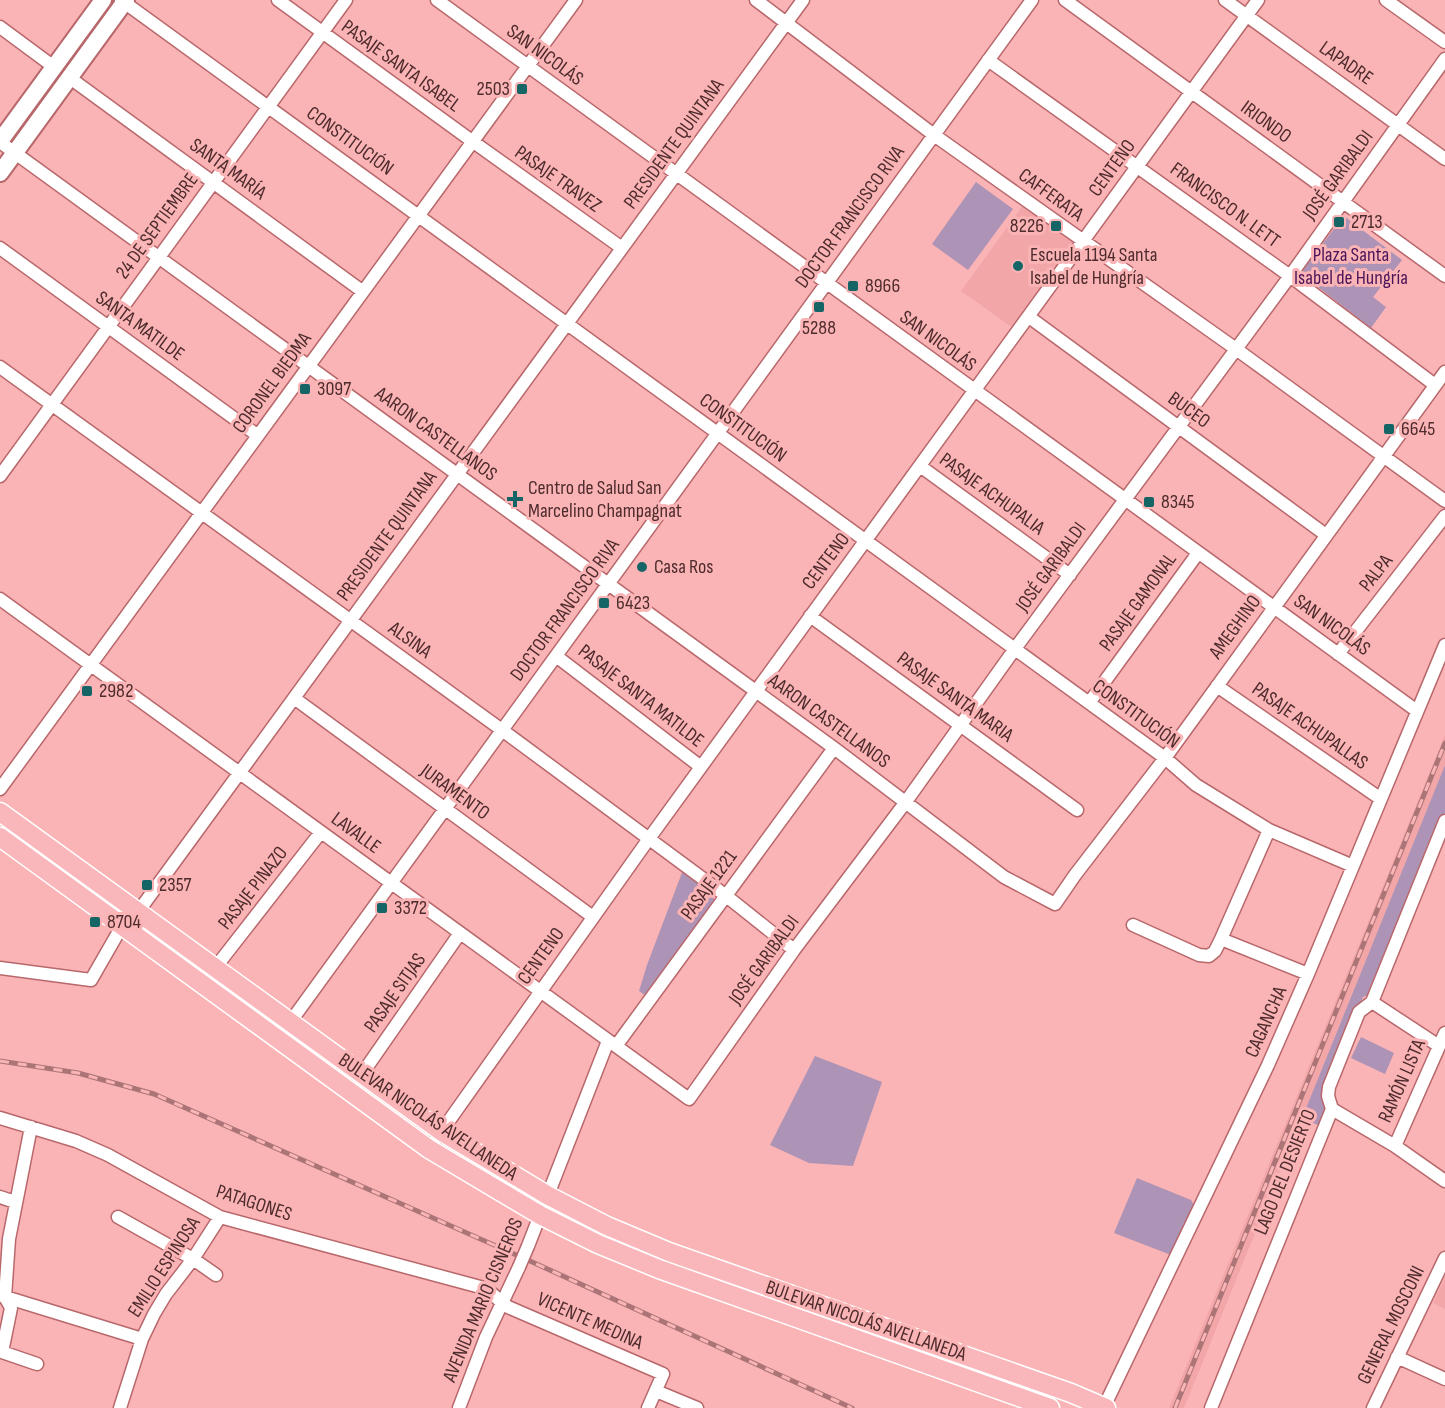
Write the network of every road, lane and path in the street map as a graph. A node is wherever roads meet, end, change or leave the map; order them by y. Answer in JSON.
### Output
{"nodes":[{"id":1,"x":103,"y":0,"type":"edge"},
{"id":2,"x":278,"y":0,"type":"edge"},
{"id":3,"x":346,"y":0,"type":"edge"},
{"id":4,"x":437,"y":0,"type":"edge"},
{"id":5,"x":576,"y":0,"type":"edge"},
{"id":6,"x":756,"y":0,"type":"edge"},
{"id":7,"x":802,"y":0,"type":"edge"},
{"id":8,"x":1032,"y":0,"type":"edge"},
{"id":9,"x":1065,"y":0,"type":"edge"},
{"id":10,"x":1225,"y":0,"type":"edge"},
{"id":11,"x":1258,"y":0,"type":"edge"},
{"id":12,"x":1386,"y":0,"type":"edge"},
{"id":13,"x":124,"y":1,"type":"edge"},
{"id":14,"x":1246,"y":17,"type":"junction"},
{"id":15,"x":786,"y":22,"type":"junction"},
{"id":16,"x":0,"y":27,"type":"edge"},
{"id":17,"x":323,"y":33,"type":"junction"},
{"id":18,"x":1445,"y":42,"type":"edge"},
{"id":19,"x":1445,"y":59,"type":"edge"},
{"id":20,"x":988,"y":60,"type":"junction"},
{"id":21,"x":54,"y":66,"type":"junction"},
{"id":22,"x":528,"y":67,"type":"junction"},
{"id":23,"x":70,"y":78,"type":"junction"},
{"id":24,"x":1191,"y":92,"type":"junction"},
{"id":25,"x":268,"y":106,"type":"junction"},
{"id":26,"x":1398,"y":124,"type":"junction"},
{"id":27,"x":934,"y":135,"type":"junction"},
{"id":28,"x":0,"y":141,"type":"edge"},
{"id":29,"x":472,"y":141,"type":"junction"},
{"id":30,"x":15,"y":153,"type":"junction"},
{"id":31,"x":1445,"y":159,"type":"edge"},
{"id":32,"x":1137,"y":166,"type":"junction"},
{"id":33,"x":0,"y":173,"type":"edge"},
{"id":34,"x":676,"y":175,"type":"junction"},
{"id":35,"x":213,"y":182,"type":"junction"},
{"id":36,"x":1342,"y":201,"type":"junction"},
{"id":37,"x":418,"y":215,"type":"junction"},
{"id":38,"x":1082,"y":241,"type":"junction"},
{"id":39,"x":0,"y":248,"type":"edge"},
{"id":40,"x":622,"y":248,"type":"junction"},
{"id":41,"x":159,"y":257,"type":"junction"},
{"id":42,"x":1290,"y":276,"type":"junction"},
{"id":43,"x":1445,"y":276,"type":"edge"},
{"id":44,"x":826,"y":283,"type":"junction"},
{"id":45,"x":362,"y":291,"type":"junction"},
{"id":46,"x":1029,"y":317,"type":"junction"},
{"id":47,"x":567,"y":324,"type":"junction"},
{"id":48,"x":108,"y":327,"type":"junction"},
{"id":49,"x":1236,"y":349,"type":"junction"},
{"id":50,"x":308,"y":365,"type":"junction"},
{"id":51,"x":0,"y":367,"type":"edge"},
{"id":52,"x":1445,"y":372,"type":"edge"},
{"id":53,"x":1435,"y":386,"type":"junction"},
{"id":54,"x":975,"y":391,"type":"junction"},
{"id":55,"x":52,"y":404,"type":"junction"},
{"id":56,"x":1179,"y":427,"type":"junction"},
{"id":57,"x":717,"y":433,"type":"junction"},
{"id":58,"x":257,"y":435,"type":"junction"},
{"id":59,"x":1384,"y":456,"type":"junction"},
{"id":60,"x":920,"y":466,"type":"junction"},
{"id":61,"x":457,"y":474,"type":"junction"},
{"id":62,"x":0,"y":476,"type":"edge"},
{"id":63,"x":1125,"y":500,"type":"junction"},
{"id":64,"x":1445,"y":501,"type":"edge"},
{"id":65,"x":201,"y":512,"type":"junction"},
{"id":66,"x":1445,"y":516,"type":"edge"},
{"id":67,"x":1326,"y":535,"type":"junction"},
{"id":68,"x":865,"y":542,"type":"junction"},
{"id":69,"x":1198,"y":553,"type":"junction"},
{"id":70,"x":1070,"y":575,"type":"junction"},
{"id":71,"x":608,"y":584,"type":"junction"},
{"id":72,"x":0,"y":598,"type":"edge"},
{"id":73,"x":1274,"y":607,"type":"junction"},
{"id":74,"x":810,"y":616,"type":"junction"},
{"id":75,"x":350,"y":620,"type":"junction"},
{"id":76,"x":1445,"y":645,"type":"edge"},
{"id":77,"x":1014,"y":650,"type":"junction"},
{"id":78,"x":1338,"y":654,"type":"junction"},
{"id":79,"x":556,"y":656,"type":"junction"},
{"id":80,"x":91,"y":664,"type":"junction"},
{"id":81,"x":1217,"y":686,"type":"junction"},
{"id":82,"x":756,"y":692,"type":"junction"},
{"id":83,"x":294,"y":698,"type":"junction"},
{"id":84,"x":1089,"y":703,"type":"junction"},
{"id":85,"x":1417,"y":711,"type":"junction"},
{"id":86,"x":961,"y":726,"type":"junction"},
{"id":87,"x":502,"y":730,"type":"junction"},
{"id":88,"x":834,"y":748,"type":"junction"},
{"id":89,"x":1165,"y":758,"type":"junction"},
{"id":90,"x":701,"y":767,"type":"junction"},
{"id":91,"x":239,"y":772,"type":"junction"},
{"id":92,"x":0,"y":789,"type":"edge"},
{"id":93,"x":1381,"y":799,"type":"junction"},
{"id":94,"x":905,"y":803,"type":"junction"},
{"id":95,"x":445,"y":810,"type":"junction"},
{"id":96,"x":1077,"y":810,"type":"dead end"},
{"id":97,"x":0,"y":812,"type":"edge"},
{"id":98,"x":1445,"y":821,"type":"edge"},
{"id":99,"x":1269,"y":830,"type":"junction"},
{"id":100,"x":321,"y":832,"type":"junction"},
{"id":101,"x":0,"y":837,"type":"edge"},
{"id":102,"x":648,"y":840,"type":"junction"},
{"id":103,"x":1353,"y":866,"type":"junction"},
{"id":104,"x":392,"y":883,"type":"junction"},
{"id":105,"x":725,"y":895,"type":"junction"},
{"id":106,"x":1055,"y":904,"type":"joint"},
{"id":107,"x":138,"y":912,"type":"junction"},
{"id":108,"x":593,"y":917,"type":"junction"},
{"id":109,"x":1133,"y":925,"type":"dead end"},
{"id":110,"x":122,"y":926,"type":"junction"},
{"id":111,"x":460,"y":933,"type":"junction"},
{"id":112,"x":1221,"y":939,"type":"junction"},
{"id":113,"x":794,"y":950,"type":"junction"},
{"id":114,"x":0,"y":968,"type":"edge"},
{"id":115,"x":215,"y":968,"type":"junction"},
{"id":116,"x":1308,"y":974,"type":"junction"},
{"id":117,"x":539,"y":991,"type":"junction"},
{"id":118,"x":1372,"y":1002,"type":"junction"},
{"id":119,"x":290,"y":1022,"type":"junction"},
{"id":120,"x":1445,"y":1033,"type":"edge"},
{"id":121,"x":278,"y":1040,"type":"junction"},
{"id":122,"x":612,"y":1044,"type":"junction"},
{"id":123,"x":1440,"y":1046,"type":"junction"},
{"id":124,"x":362,"y":1074,"type":"junction"},
{"id":125,"x":689,"y":1099,"type":"joint"},
{"id":126,"x":1332,"y":1109,"type":"junction"},
{"id":127,"x":0,"y":1119,"type":"edge"},
{"id":128,"x":31,"y":1127,"type":"junction"},
{"id":129,"x":442,"y":1132,"type":"junction"},
{"id":130,"x":1395,"y":1146,"type":"junction"},
{"id":131,"x":429,"y":1149,"type":"junction"},
{"id":132,"x":1445,"y":1181,"type":"edge"},
{"id":133,"x":547,"y":1196,"type":"junction"},
{"id":134,"x":0,"y":1197,"type":"edge"},
{"id":135,"x":15,"y":1202,"type":"junction"},
{"id":136,"x":540,"y":1215,"type":"junction"},
{"id":137,"x":118,"y":1216,"type":"dead end"},
{"id":138,"x":220,"y":1217,"type":"junction"},
{"id":139,"x":193,"y":1258,"type":"junction"},
{"id":140,"x":1445,"y":1258,"type":"edge"},
{"id":141,"x":216,"y":1275,"type":"dead end"},
{"id":142,"x":3,"y":1296,"type":"edge"},
{"id":143,"x":501,"y":1303,"type":"junction"},
{"id":144,"x":142,"y":1339,"type":"junction"},
{"id":145,"x":1397,"y":1357,"type":"junction"},
{"id":146,"x":37,"y":1364,"type":"dead end"},
{"id":147,"x":1445,"y":1378,"type":"edge"},
{"id":148,"x":656,"y":1391,"type":"junction"},
{"id":149,"x":1105,"y":1407,"type":"edge"},
{"id":150,"x":120,"y":1408,"type":"edge"},
{"id":151,"x":459,"y":1408,"type":"edge"},
{"id":152,"x":648,"y":1408,"type":"edge"},
{"id":153,"x":697,"y":1408,"type":"edge"},
{"id":154,"x":1050,"y":1408,"type":"edge"},
{"id":155,"x":1210,"y":1408,"type":"edge"},
{"id":156,"x":1373,"y":1408,"type":"edge"}],
"edges":[{"from":1,"to":21,"type":"main road"},
{"from":2,"to":17,"type":"street","name":"PASAJE SANTA ISABEL"},
{"from":3,"to":17,"type":"street","name":"24 DE SEPTIEMBRE"},
{"from":4,"to":22,"type":"street","name":"SAN NICOLÁS"},
{"from":5,"to":22,"type":"street","name":"CORONEL BIEDMA"},
{"from":6,"to":15,"type":"street","name":"CAFFERATA"},
{"from":7,"to":15,"type":"street","name":"PRESIDENTE QUINTANA"},
{"from":8,"to":20,"type":"street","name":"DOCTOR FRANCISCO RIVA"},
{"from":9,"to":24,"type":"street","name":"IRIONDO"},
{"from":10,"to":14,"type":"street","name":"LAPADRE"},
{"from":11,"to":14,"type":"street","name":"CENTENO"},
{"from":12,"to":18,"type":"street"},
{"from":13,"to":23,"type":"main road"},
{"from":13,"to":25,"type":"street","name":"CONSTITUCIÓN"},
{"from":14,"to":24,"type":"street","name":"CENTENO"},
{"from":14,"to":26,"type":"street","name":"LAPADRE"},
{"from":15,"to":27,"type":"street","name":"CAFFERATA"},
{"from":15,"to":34,"type":"street","name":"PRESIDENTE QUINTANA"},
{"from":16,"to":21,"type":"street"},
{"from":17,"to":25,"type":"street","name":"24 DE SEPTIEMBRE"},
{"from":17,"to":29,"type":"street","name":"PASAJE SANTA ISABEL"},
{"from":19,"to":26,"type":"street","name":"JOSÉ GARIBALDI"},
{"from":20,"to":27,"type":"street","name":"DOCTOR FRANCISCO RIVA"},
{"from":20,"to":32,"type":"street","name":"FRANCISCO N. LETT"},
{"from":21,"to":28,"type":"main road"},
{"from":22,"to":29,"type":"street","name":"CORONEL BIEDMA"},
{"from":22,"to":34,"type":"street","name":"SAN NICOLÁS"},
{"from":23,"to":30,"type":"main road"},
{"from":23,"to":35,"type":"street","name":"SANTA MARÍA"},
{"from":24,"to":32,"type":"street","name":"CENTENO"},
{"from":24,"to":36,"type":"street","name":"IRIONDO"},
{"from":25,"to":35,"type":"street","name":"24 DE SEPTIEMBRE"},
{"from":25,"to":37,"type":"street","name":"CONSTITUCIÓN"},
{"from":26,"to":31,"type":"street","name":"LAPADRE"},
{"from":26,"to":36,"type":"street","name":"JOSÉ GARIBALDI"},
{"from":27,"to":38,"type":"street","name":"CAFFERATA"},
{"from":27,"to":44,"type":"street","name":"DOCTOR FRANCISCO RIVA"},
{"from":28,"to":30,"type":"street","name":"AARON CASTELLANOS"},
{"from":29,"to":37,"type":"street","name":"CORONEL BIEDMA"},
{"from":29,"to":40,"type":"street","name":"PASAJE TRAVEZ"},
{"from":30,"to":33,"type":"main road"},
{"from":30,"to":41,"type":"street","name":"AARON CASTELLANOS"},
{"from":32,"to":38,"type":"street","name":"CENTENO"},
{"from":32,"to":42,"type":"street","name":"FRANCISCO N. LETT"},
{"from":34,"to":40,"type":"street","name":"PRESIDENTE QUINTANA"},
{"from":34,"to":44,"type":"street","name":"SAN NICOLÁS"},
{"from":35,"to":41,"type":"street","name":"24 DE SEPTIEMBRE"},
{"from":35,"to":45,"type":"street","name":"SANTA MARÍA"},
{"from":36,"to":42,"type":"street","name":"JOSÉ GARIBALDI"},
{"from":36,"to":43,"type":"street","name":"IRIONDO"},
{"from":37,"to":45,"type":"street","name":"CORONEL BIEDMA"},
{"from":37,"to":47,"type":"street","name":"CONSTITUCIÓN"},
{"from":38,"to":46,"type":"street","name":"CENTENO"},
{"from":38,"to":49,"type":"street","name":"CAFFERATA"},
{"from":39,"to":48,"type":"street","name":"SANTA MATILDE"},
{"from":40,"to":47,"type":"street","name":"PRESIDENTE QUINTANA"},
{"from":41,"to":48,"type":"street","name":"24 DE SEPTIEMBRE"},
{"from":41,"to":50,"type":"street","name":"AARON CASTELLANOS"},
{"from":42,"to":49,"type":"street","name":"JOSÉ GARIBALDI"},
{"from":42,"to":53,"type":"street","name":"FRANCISCO N. LETT"},
{"from":44,"to":54,"type":"street","name":"SAN NICOLÁS"},
{"from":44,"to":57,"type":"street","name":"DOCTOR FRANCISCO RIVA"},
{"from":45,"to":50,"type":"street","name":"CORONEL BIEDMA"},
{"from":46,"to":54,"type":"street","name":"CENTENO"},
{"from":46,"to":56,"type":"street","name":"BUCEO"},
{"from":47,"to":57,"type":"street","name":"CONSTITUCIÓN"},
{"from":47,"to":61,"type":"street","name":"PRESIDENTE QUINTANA"},
{"from":48,"to":55,"type":"street","name":"24 DE SEPTIEMBRE"},
{"from":48,"to":58,"type":"street","name":"SANTA MATILDE"},
{"from":49,"to":56,"type":"street","name":"JOSÉ GARIBALDI"},
{"from":49,"to":59,"type":"street","name":"CAFFERATA"},
{"from":50,"to":58,"type":"street","name":"CORONEL BIEDMA"},
{"from":50,"to":61,"type":"street","name":"AARON CASTELLANOS"},
{"from":51,"to":55,"type":"street","name":"ALSINA"},
{"from":52,"to":53,"type":"street","name":"AMEGHINO"},
{"from":53,"to":59,"type":"street","name":"AMEGHINO"},
{"from":54,"to":60,"type":"street","name":"CENTENO"},
{"from":54,"to":63,"type":"street","name":"SAN NICOLÁS"},
{"from":55,"to":62,"type":"street","name":"24 DE SEPTIEMBRE"},
{"from":55,"to":65,"type":"street","name":"ALSINA"},
{"from":56,"to":63,"type":"street","name":"JOSÉ GARIBALDI"},
{"from":56,"to":67,"type":"street","name":"BUCEO"},
{"from":57,"to":68,"type":"street","name":"CONSTITUCIÓN"},
{"from":57,"to":71,"type":"street","name":"DOCTOR FRANCISCO RIVA"},
{"from":58,"to":65,"type":"street","name":"CORONEL BIEDMA"},
{"from":59,"to":64,"type":"street","name":"CAFFERATA"},
{"from":59,"to":67,"type":"street","name":"AMEGHINO"},
{"from":60,"to":68,"type":"street","name":"CENTENO"},
{"from":60,"to":70,"type":"street","name":"PASAJE ACHUPALIA"},
{"from":61,"to":71,"type":"street","name":"AARON CASTELLANOS"},
{"from":61,"to":75,"type":"street","name":"PRESIDENTE QUINTANA"},
{"from":63,"to":69,"type":"street","name":"SAN NICOLÁS"},
{"from":63,"to":70,"type":"street","name":"JOSÉ GARIBALDI"},
{"from":65,"to":75,"type":"street","name":"ALSINA"},
{"from":65,"to":80,"type":"street","name":"CORONEL BIEDMA"},
{"from":66,"to":78,"type":"street","name":"PALPA"},
{"from":67,"to":73,"type":"street","name":"AMEGHINO"},
{"from":68,"to":74,"type":"street","name":"CENTENO"},
{"from":68,"to":77,"type":"street","name":"CONSTITUCIÓN"},
{"from":69,"to":73,"type":"street","name":"SAN NICOLÁS"},
{"from":69,"to":84,"type":"street","name":"PASAJE GAMONAL"},
{"from":70,"to":77,"type":"street","name":"JOSÉ GARIBALDI"},
{"from":71,"to":79,"type":"street","name":"DOCTOR FRANCISCO RIVA"},
{"from":71,"to":82,"type":"street","name":"AARON CASTELLANOS"},
{"from":72,"to":80,"type":"street","name":"LAVALLE"},
{"from":73,"to":78,"type":"street","name":"SAN NICOLÁS"},
{"from":73,"to":81,"type":"street","name":"AMEGHINO"},
{"from":74,"to":82,"type":"street","name":"CENTENO"},
{"from":74,"to":86,"type":"street","name":"PASAJE SANTA MARIA"},
{"from":75,"to":83,"type":"street","name":"PRESIDENTE QUINTANA"},
{"from":75,"to":87,"type":"street","name":"ALSINA"},
{"from":76,"to":85,"type":"street","name":"CAGANCHA"},
{"from":77,"to":84,"type":"street","name":"CONSTITUCIÓN"},
{"from":77,"to":86,"type":"street","name":"JOSÉ GARIBALDI"},
{"from":78,"to":85,"type":"street","name":"SAN NICOLÁS"},
{"from":79,"to":87,"type":"street","name":"DOCTOR FRANCISCO RIVA"},
{"from":79,"to":90,"type":"street","name":"PASAJE SANTA MATILDE"},
{"from":80,"to":91,"type":"street","name":"LAVALLE"},
{"from":80,"to":92,"type":"street","name":"CORONEL BIEDMA"},
{"from":81,"to":89,"type":"street","name":"AMEGHINO"},
{"from":81,"to":93,"type":"street","name":"PASAJE ACHUPALLAS"},
{"from":82,"to":88,"type":"street","name":"AARON CASTELLANOS"},
{"from":82,"to":90,"type":"street","name":"CENTENO"},
{"from":83,"to":91,"type":"street","name":"PRESIDENTE QUINTANA"},
{"from":83,"to":95,"type":"street","name":"JURAMENTO"},
{"from":84,"to":89,"type":"street","name":"CONSTITUCIÓN"},
{"from":85,"to":93,"type":"street","name":"CAGANCHA"},
{"from":86,"to":94,"type":"street","name":"JOSÉ GARIBALDI"},
{"from":86,"to":96,"type":"street","name":"PASAJE SANTA MARIA"},
{"from":87,"to":95,"type":"street","name":"DOCTOR FRANCISCO RIVA"},
{"from":87,"to":102,"type":"street","name":"ALSINA"},
{"from":88,"to":94,"type":"street","name":"AARON CASTELLANOS"},
{"from":88,"to":105,"type":"street","name":"PASAJE 1221"},
{"from":89,"to":99,"type":"street","name":"CONSTITUCIÓN"},
{"from":89,"to":106,"type":"street","name":"AMEGHINO"},
{"from":90,"to":102,"type":"street","name":"CENTENO"},
{"from":91,"to":100,"type":"street","name":"LAVALLE"},
{"from":91,"to":107,"type":"street","name":"PRESIDENTE QUINTANA"},
{"from":93,"to":103,"type":"street","name":"CAGANCHA"},
{"from":94,"to":106,"type":"street","name":"AARON CASTELLANOS"},
{"from":94,"to":113,"type":"street","name":"JOSÉ GARIBALDI"},
{"from":95,"to":104,"type":"street","name":"DOCTOR FRANCISCO RIVA"},
{"from":95,"to":108,"type":"street","name":"JURAMENTO"},
{"from":97,"to":107,"type":"main road","name":"BULEVAR NICOLÁS AVELLANEDA"},
{"from":98,"to":118,"type":"street","name":"LAGO DEL DESIERTO"},
{"from":99,"to":103,"type":"street","name":"CONSTITUCIÓN"},
{"from":99,"to":112,"type":"street"},
{"from":100,"to":104,"type":"street","name":"LAVALLE"},
{"from":100,"to":115,"type":"street","name":"PASAJE PINAZO"},
{"from":101,"to":110,"type":"main road","name":"BULEVAR NICOLÁS AVELLANEDA"},
{"from":102,"to":105,"type":"street","name":"ALSINA"},
{"from":102,"to":108,"type":"street","name":"CENTENO"},
{"from":103,"to":116,"type":"street","name":"CAGANCHA"},
{"from":104,"to":111,"type":"street","name":"LAVALLE"},
{"from":104,"to":119,"type":"street","name":"DOCTOR FRANCISCO RIVA"},
{"from":105,"to":113,"type":"street","name":"ALSINA"},
{"from":105,"to":122,"type":"street","name":"PASAJE 1221"},
{"from":107,"to":110,"type":"street","name":"PRESIDENTE QUINTANA"},
{"from":107,"to":115,"type":"main road","name":"BULEVAR NICOLÁS AVELLANEDA"},
{"from":108,"to":117,"type":"street","name":"CENTENO"},
{"from":109,"to":112,"type":"street"},
{"from":110,"to":114,"type":"street","name":"PRESIDENTE QUINTANA"},
{"from":110,"to":121,"type":"main road","name":"BULEVAR NICOLÁS AVELLANEDA"},
{"from":111,"to":117,"type":"street","name":"LAVALLE"},
{"from":111,"to":124,"type":"street","name":"PASAJE SITJAS"},
{"from":112,"to":116,"type":"street"},
{"from":113,"to":125,"type":"street","name":"JOSÉ GARIBALDI"},
{"from":115,"to":119,"type":"main road","name":"BULEVAR NICOLÁS AVELLANEDA"},
{"from":116,"to":149,"type":"street","name":"CAGANCHA"},
{"from":117,"to":122,"type":"street","name":"LAVALLE"},
{"from":117,"to":129,"type":"street","name":"CENTENO"},
{"from":118,"to":123,"type":"street"},
{"from":118,"to":126,"type":"street","name":"LAGO DEL DESIERTO"},
{"from":119,"to":121,"type":"street","name":"DOCTOR FRANCISCO RIVA"},
{"from":119,"to":124,"type":"main road","name":"BULEVAR NICOLÁS AVELLANEDA"},
{"from":120,"to":123,"type":"street","name":"RAMÓN LISTA"},
{"from":121,"to":131,"type":"main road","name":"BULEVAR NICOLÁS AVELLANEDA"},
{"from":122,"to":125,"type":"street","name":"LAVALLE"},
{"from":122,"to":133,"type":"street","name":"AVENIDA MARIO CISNEROS"},
{"from":123,"to":130,"type":"street","name":"RAMÓN LISTA"},
{"from":124,"to":129,"type":"main road","name":"BULEVAR NICOLÁS AVELLANEDA"},
{"from":126,"to":130,"type":"street"},
{"from":126,"to":155,"type":"street","name":"LAGO DEL DESIERTO"},
{"from":127,"to":128,"type":"street","name":"PATAGONES"},
{"from":128,"to":135,"type":"street"},
{"from":128,"to":138,"type":"street","name":"PATAGONES"},
{"from":129,"to":131,"type":"street","name":"CENTENO"},
{"from":129,"to":133,"type":"main road","name":"BULEVAR NICOLÁS AVELLANEDA"},
{"from":130,"to":132,"type":"street"},
{"from":131,"to":136,"type":"main road","name":"BULEVAR NICOLÁS AVELLANEDA"},
{"from":133,"to":136,"type":"street","name":"AVENIDA MARIO CISNEROS"},
{"from":133,"to":149,"type":"main road","name":"BULEVAR NICOLÁS AVELLANEDA"},
{"from":134,"to":135,"type":"street"},
{"from":135,"to":142,"type":"street"},
{"from":136,"to":143,"type":"street","name":"AVENIDA MARIO CISNEROS","bridge":true},
{"from":136,"to":154,"type":"main road","name":"BULEVAR NICOLÁS AVELLANEDA"},
{"from":137,"to":139,"type":"street"},
{"from":138,"to":139,"type":"street","name":"EMILIO ESPINOSA"},
{"from":138,"to":143,"type":"street","name":"PATAGONES"},
{"from":139,"to":141,"type":"street"},
{"from":139,"to":144,"type":"street","name":"EMILIO ESPINOSA"},
{"from":140,"to":145,"type":"street","name":"GENERAL MOSCONI"},
{"from":142,"to":144,"type":"street"},
{"from":142,"to":146,"type":"street"},
{"from":143,"to":148,"type":"street","name":"VICENTE MEDINA"},
{"from":143,"to":151,"type":"street","name":"AVENIDA MARIO CISNEROS"},
{"from":144,"to":150,"type":"street","name":"EMILIO ESPINOSA"},
{"from":145,"to":147,"type":"street"},
{"from":145,"to":156,"type":"street","name":"GENERAL MOSCONI"},
{"from":148,"to":152,"type":"street"},
{"from":148,"to":153,"type":"street"}]}
